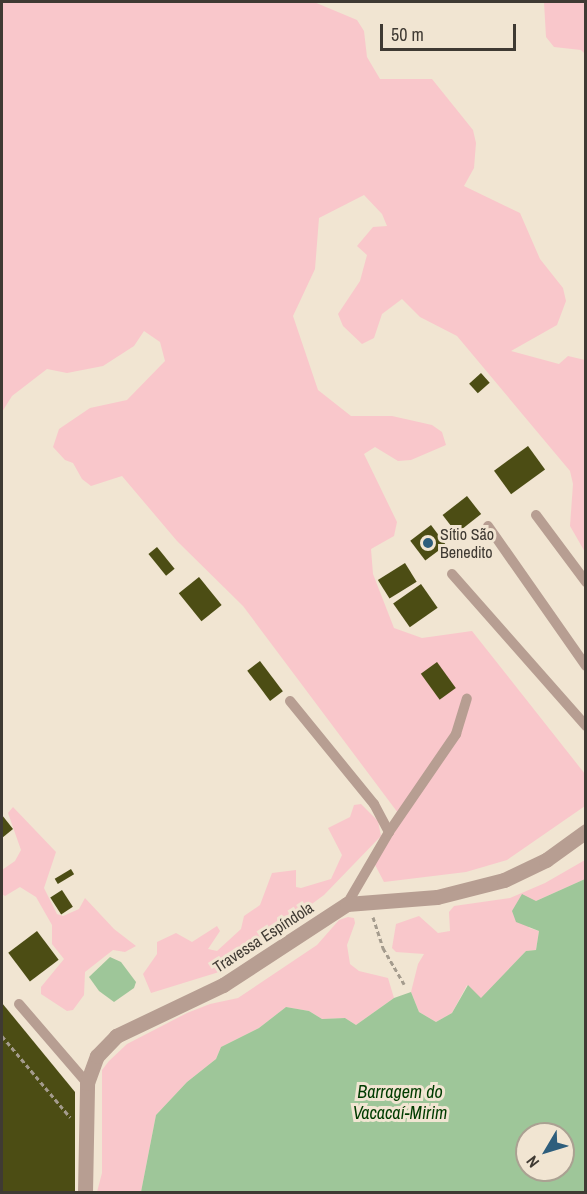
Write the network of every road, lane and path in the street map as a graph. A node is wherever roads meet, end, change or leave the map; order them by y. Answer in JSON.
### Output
{"nodes":[{"id":1,"x":536,"y":515,"type":"dead end"},
{"id":2,"x":488,"y":526,"type":"dead end"},
{"id":3,"x":452,"y":574,"type":"dead end"},
{"id":4,"x":585,"y":582,"type":"edge"},
{"id":5,"x":585,"y":666,"type":"edge"},
{"id":6,"x":466,"y":699,"type":"dead end"},
{"id":7,"x":290,"y":701,"type":"dead end"},
{"id":8,"x":585,"y":726,"type":"edge"},
{"id":9,"x":585,"y":831,"type":"edge"},
{"id":10,"x":389,"y":832,"type":"junction"},
{"id":11,"x":367,"y":901,"type":"junction"},
{"id":12,"x":347,"y":904,"type":"junction"},
{"id":13,"x":404,"y":984,"type":"dead end"},
{"id":14,"x":19,"y":1004,"type":"dead end"},
{"id":15,"x":2,"y":1036,"type":"edge"},
{"id":16,"x":87,"y":1083,"type":"junction"},
{"id":17,"x":86,"y":1135,"type":"junction"},
{"id":18,"x":85,"y":1192,"type":"edge"}],
"edges":[{"from":1,"to":4,"type":"lane"},
{"from":2,"to":5,"type":"lane"},
{"from":3,"to":8,"type":"lane"},
{"from":6,"to":10,"type":"lane"},
{"from":7,"to":10,"type":"lane"},
{"from":9,"to":11,"type":"street","name":"Travessa Espíndola"},
{"from":10,"to":12,"type":"lane"},
{"from":11,"to":12,"type":"street","name":"Travessa Espíndola"},
{"from":11,"to":13,"type":"path"},
{"from":12,"to":16,"type":"street","name":"Travessa Espíndola"},
{"from":14,"to":16,"type":"lane"},
{"from":15,"to":17,"type":"path"},
{"from":16,"to":17,"type":"street","name":"Travessa Espíndola"},
{"from":17,"to":18,"type":"street","name":"Travessa Espíndola"}]}
